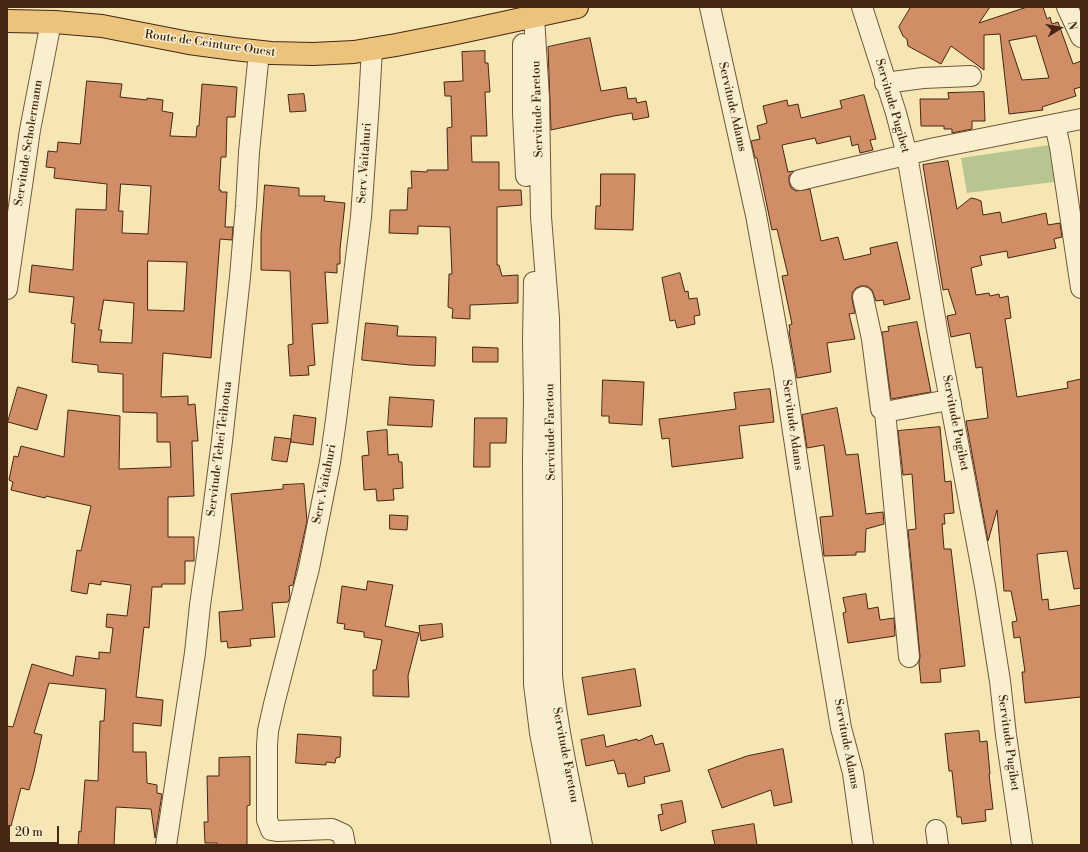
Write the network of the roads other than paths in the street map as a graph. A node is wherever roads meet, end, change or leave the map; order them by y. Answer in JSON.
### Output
{"nodes":[{"id":1,"x":577,"y":7,"type":"edge"},
{"id":2,"x":710,"y":7,"type":"edge"},
{"id":3,"x":862,"y":7,"type":"edge"},
{"id":4,"x":1067,"y":7,"type":"edge"},
{"id":5,"x":17,"y":16,"type":"edge"},
{"id":6,"x":529,"y":18,"type":"junction"},
{"id":7,"x":51,"y":22,"type":"junction"},
{"id":8,"x":1081,"y":37,"type":"edge"},
{"id":9,"x":372,"y":48,"type":"junction"},
{"id":10,"x":259,"y":52,"type":"junction"},
{"id":11,"x":972,"y":76,"type":"dead end"},
{"id":12,"x":885,"y":83,"type":"junction"},
{"id":13,"x":1081,"y":119,"type":"edge"},
{"id":14,"x":1055,"y":125,"type":"junction"},
{"id":15,"x":906,"y":155,"type":"junction"},
{"id":16,"x":800,"y":180,"type":"dead end"},
{"id":17,"x":1081,"y":288,"type":"edge"},
{"id":18,"x":7,"y":289,"type":"edge"},
{"id":19,"x":863,"y":297,"type":"dead end"},
{"id":20,"x":951,"y":403,"type":"junction"},
{"id":21,"x":885,"y":412,"type":"junction"},
{"id":22,"x":909,"y":657,"type":"dead end"},
{"id":23,"x":166,"y":845,"type":"edge"},
{"id":24,"x":345,"y":845,"type":"edge"},
{"id":25,"x":562,"y":845,"type":"edge"},
{"id":26,"x":582,"y":845,"type":"edge"},
{"id":27,"x":863,"y":845,"type":"edge"},
{"id":28,"x":1022,"y":845,"type":"edge"}],
"edges":[{"from":1,"to":6,"type":"main road","name":"Route de Ceinture Ouest"},
{"from":2,"to":27,"type":"street","name":"Servitude Adams"},
{"from":3,"to":12,"type":"street","name":"Servitude Pugibet"},
{"from":4,"to":8,"type":"street"},
{"from":5,"to":7,"type":"main road","name":"Route de Ceinture Ouest"},
{"from":6,"to":9,"type":"main road","name":"Route de Ceinture Ouest"},
{"from":6,"to":25,"type":"street","name":"Servitude Faretou"},
{"from":6,"to":26,"type":"street","name":"Servitude Faretou"},
{"from":7,"to":10,"type":"main road","name":"Route de Ceinture Ouest"},
{"from":7,"to":18,"type":"street","name":"Servitude Scholermann"},
{"from":9,"to":10,"type":"main road","name":"Route de Ceinture Ouest"},
{"from":9,"to":24,"type":"street","name":"Serv .Vaitahuri"},
{"from":10,"to":23,"type":"street","name":"Servitude Tehei Teihotua"},
{"from":11,"to":12,"type":"street"},
{"from":12,"to":15,"type":"street","name":"Servitude Pugibet"},
{"from":13,"to":14,"type":"street"},
{"from":14,"to":15,"type":"street"},
{"from":14,"to":17,"type":"street"},
{"from":15,"to":16,"type":"street"},
{"from":15,"to":20,"type":"street","name":"Servitude Pugibet"},
{"from":19,"to":21,"type":"street"},
{"from":20,"to":21,"type":"street"},
{"from":20,"to":28,"type":"street","name":"Servitude Pugibet"},
{"from":21,"to":22,"type":"street"}]}
